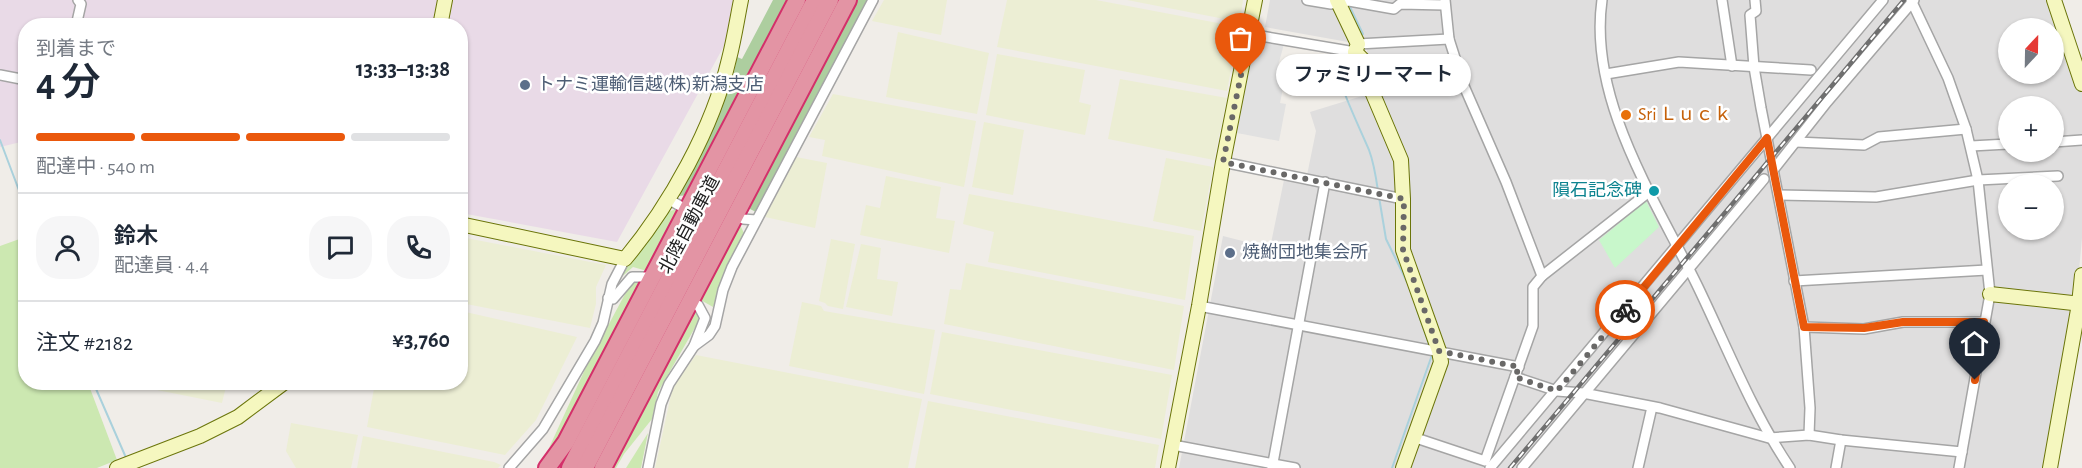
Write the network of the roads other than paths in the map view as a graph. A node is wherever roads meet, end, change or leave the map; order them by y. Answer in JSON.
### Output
{"nodes":[{"id":1,"x":78,"y":0,"type":"edge"},
{"id":2,"x":445,"y":0,"type":"edge"},
{"id":3,"x":738,"y":0,"type":"edge"},
{"id":4,"x":797,"y":0,"type":"edge"},
{"id":5,"x":815,"y":0,"type":"edge"},
{"id":6,"x":830,"y":0,"type":"edge"},
{"id":7,"x":848,"y":0,"type":"edge"},
{"id":8,"x":873,"y":0,"type":"edge"},
{"id":9,"x":1255,"y":0,"type":"edge"},
{"id":10,"x":1307,"y":0,"type":"edge"},
{"id":11,"x":1338,"y":0,"type":"edge"},
{"id":12,"x":1602,"y":0,"type":"edge"},
{"id":13,"x":1722,"y":0,"type":"edge"},
{"id":14,"x":1755,"y":0,"type":"edge"},
{"id":15,"x":1883,"y":0,"type":"edge"},
{"id":16,"x":2054,"y":0,"type":"edge"},
{"id":17,"x":1912,"y":1,"type":"edge"},
{"id":18,"x":1445,"y":2,"type":"edge"},
{"id":19,"x":78,"y":18,"type":"edge"},
{"id":20,"x":442,"y":18,"type":"edge"},
{"id":21,"x":1249,"y":34,"type":"junction"},
{"id":22,"x":1449,"y":39,"type":"junction"},
{"id":23,"x":1356,"y":48,"type":"junction"},
{"id":24,"x":1732,"y":66,"type":"junction"},
{"id":25,"x":1754,"y":67,"type":"junction"},
{"id":26,"x":1811,"y":70,"type":"dead end"},
{"id":27,"x":1606,"y":74,"type":"junction"},
{"id":28,"x":0,"y":75,"type":"edge"},
{"id":29,"x":18,"y":78,"type":"edge"},
{"id":30,"x":2082,"y":84,"type":"edge"},
{"id":31,"x":1966,"y":129,"type":"junction"},
{"id":32,"x":1767,"y":138,"type":"junction"},
{"id":33,"x":2082,"y":140,"type":"edge"},
{"id":34,"x":2064,"y":141,"type":"edge"},
{"id":35,"x":1796,"y":142,"type":"junction"},
{"id":36,"x":1998,"y":145,"type":"edge"},
{"id":37,"x":1971,"y":146,"type":"junction"},
{"id":38,"x":1223,"y":162,"type":"junction"},
{"id":39,"x":1774,"y":169,"type":"junction"},
{"id":40,"x":1764,"y":179,"type":"dead end"},
{"id":41,"x":1998,"y":179,"type":"edge"},
{"id":42,"x":1978,"y":180,"type":"junction"},
{"id":43,"x":1325,"y":182,"type":"junction"},
{"id":44,"x":1648,"y":192,"type":"junction"},
{"id":45,"x":1779,"y":195,"type":"junction"},
{"id":46,"x":668,"y":199,"type":"junction"},
{"id":47,"x":1404,"y":199,"type":"junction"},
{"id":48,"x":682,"y":207,"type":"dead end"},
{"id":49,"x":743,"y":219,"type":"dead end"},
{"id":50,"x":756,"y":220,"type":"junction"},
{"id":51,"x":468,"y":226,"type":"edge"},
{"id":52,"x":1678,"y":247,"type":"junction"},
{"id":53,"x":625,"y":259,"type":"junction"},
{"id":54,"x":1688,"y":269,"type":"junction"},
{"id":55,"x":1987,"y":270,"type":"junction"},
{"id":56,"x":2082,"y":275,"type":"edge"},
{"id":57,"x":1542,"y":276,"type":"junction"},
{"id":58,"x":645,"y":277,"type":"dead end"},
{"id":59,"x":1794,"y":281,"type":"junction"},
{"id":60,"x":1990,"y":294,"type":"junction"},
{"id":61,"x":608,"y":298,"type":"junction"},
{"id":62,"x":2081,"y":304,"type":"edge"},
{"id":63,"x":698,"y":305,"type":"dead end"},
{"id":64,"x":1199,"y":306,"type":"junction"},
{"id":65,"x":1984,"y":322,"type":"junction"},
{"id":66,"x":1298,"y":324,"type":"junction"},
{"id":67,"x":1804,"y":327,"type":"junction"},
{"id":68,"x":694,"y":346,"type":"junction"},
{"id":69,"x":1439,"y":351,"type":"junction"},
{"id":70,"x":1519,"y":367,"type":"junction"},
{"id":71,"x":1515,"y":377,"type":"junction"},
{"id":72,"x":274,"y":390,"type":"edge"},
{"id":73,"x":1557,"y":391,"type":"junction"},
{"id":74,"x":1583,"y":393,"type":"junction"},
{"id":75,"x":1653,"y":407,"type":"junction"},
{"id":76,"x":1809,"y":435,"type":"junction"},
{"id":77,"x":1413,"y":437,"type":"junction"},
{"id":78,"x":1769,"y":438,"type":"junction"},
{"id":79,"x":1841,"y":440,"type":"junction"},
{"id":80,"x":1173,"y":445,"type":"junction"},
{"id":81,"x":1962,"y":452,"type":"junction"},
{"id":82,"x":142,"y":464,"type":"edge"},
{"id":83,"x":1272,"y":466,"type":"edge"},
{"id":84,"x":117,"y":468,"type":"edge"},
{"id":85,"x":509,"y":468,"type":"edge"},
{"id":86,"x":547,"y":468,"type":"edge"},
{"id":87,"x":570,"y":468,"type":"edge"},
{"id":88,"x":585,"y":468,"type":"edge"},
{"id":89,"x":603,"y":468,"type":"edge"},
{"id":90,"x":648,"y":468,"type":"edge"},
{"id":91,"x":1168,"y":468,"type":"edge"},
{"id":92,"x":1295,"y":468,"type":"edge"},
{"id":93,"x":1403,"y":468,"type":"edge"},
{"id":94,"x":1490,"y":468,"type":"edge"},
{"id":95,"x":1522,"y":468,"type":"edge"},
{"id":96,"x":1638,"y":468,"type":"edge"},
{"id":97,"x":1790,"y":468,"type":"edge"},
{"id":98,"x":1836,"y":468,"type":"edge"},
{"id":99,"x":1959,"y":468,"type":"edge"},
{"id":100,"x":2050,"y":468,"type":"edge"}],
"edges":[{"from":1,"to":19,"type":"street"},
{"from":2,"to":20,"type":"street"},
{"from":3,"to":46,"type":"street"},
{"from":4,"to":86,"type":"highway"},
{"from":5,"to":87,"type":"highway","name":"北陸自動車道"},
{"from":6,"to":88,"type":"highway","name":"北陸自動車道"},
{"from":7,"to":89,"type":"highway"},
{"from":8,"to":50,"type":"street"},
{"from":9,"to":21,"type":"street"},
{"from":10,"to":11,"type":"street"},
{"from":11,"to":18,"type":"street"},
{"from":11,"to":23,"type":"street"},
{"from":12,"to":27,"type":"street"},
{"from":13,"to":24,"type":"street"},
{"from":14,"to":25,"type":"street"},
{"from":15,"to":32,"type":"street"},
{"from":16,"to":30,"type":"street"},
{"from":17,"to":31,"type":"street"},
{"from":17,"to":35,"type":"street"},
{"from":18,"to":22,"type":"street"},
{"from":21,"to":23,"type":"street"},
{"from":21,"to":38,"type":"street"},
{"from":22,"to":23,"type":"street"},
{"from":22,"to":57,"type":"street"},
{"from":23,"to":47,"type":"street"},
{"from":24,"to":25,"type":"street"},
{"from":24,"to":27,"type":"street"},
{"from":25,"to":26,"type":"street"},
{"from":25,"to":32,"type":"street"},
{"from":27,"to":44,"type":"street"},
{"from":28,"to":29,"type":"street"},
{"from":31,"to":35,"type":"street"},
{"from":31,"to":37,"type":"street"},
{"from":32,"to":39,"type":"street"},
{"from":32,"to":52,"type":"street"},
{"from":33,"to":34,"type":"street"},
{"from":35,"to":39,"type":"street"},
{"from":36,"to":37,"type":"street"},
{"from":37,"to":42,"type":"street"},
{"from":38,"to":43,"type":"street"},
{"from":38,"to":64,"type":"street"},
{"from":39,"to":45,"type":"street"},
{"from":40,"to":54,"type":"street"},
{"from":41,"to":42,"type":"street"},
{"from":42,"to":45,"type":"street"},
{"from":42,"to":55,"type":"street"},
{"from":43,"to":47,"type":"street"},
{"from":43,"to":66,"type":"street"},
{"from":44,"to":52,"type":"street"},
{"from":44,"to":57,"type":"street"},
{"from":45,"to":59,"type":"street"},
{"from":46,"to":48,"type":"street"},
{"from":46,"to":53,"type":"street"},
{"from":47,"to":69,"type":"street"},
{"from":49,"to":50,"type":"street"},
{"from":50,"to":68,"type":"street"},
{"from":51,"to":53,"type":"street"},
{"from":52,"to":54,"type":"street"},
{"from":52,"to":73,"type":"street"},
{"from":53,"to":61,"type":"street"},
{"from":54,"to":74,"type":"street"},
{"from":54,"to":78,"type":"street"},
{"from":55,"to":59,"type":"street"},
{"from":55,"to":60,"type":"street"},
{"from":56,"to":62,"type":"street"},
{"from":57,"to":70,"type":"street"},
{"from":58,"to":61,"type":"street"},
{"from":59,"to":67,"type":"street"},
{"from":60,"to":62,"type":"street"},
{"from":60,"to":65,"type":"street"},
{"from":61,"to":85,"type":"street"},
{"from":62,"to":100,"type":"street"},
{"from":63,"to":68,"type":"street"},
{"from":64,"to":66,"type":"street"},
{"from":64,"to":80,"type":"street"},
{"from":65,"to":67,"type":"street"},
{"from":65,"to":81,"type":"street"},
{"from":66,"to":69,"type":"street"},
{"from":66,"to":83,"type":"street"},
{"from":67,"to":76,"type":"street"},
{"from":68,"to":90,"type":"street"},
{"from":69,"to":70,"type":"street"},
{"from":69,"to":77,"type":"street"},
{"from":70,"to":71,"type":"street"},
{"from":71,"to":73,"type":"street"},
{"from":71,"to":77,"type":"street"},
{"from":72,"to":82,"type":"street"},
{"from":73,"to":74,"type":"street"},
{"from":73,"to":94,"type":"street"},
{"from":74,"to":75,"type":"street"},
{"from":74,"to":95,"type":"street"},
{"from":75,"to":78,"type":"street"},
{"from":75,"to":96,"type":"street"},
{"from":76,"to":78,"type":"street"},
{"from":76,"to":79,"type":"street"},
{"from":77,"to":93,"type":"street"},
{"from":78,"to":97,"type":"street"},
{"from":79,"to":81,"type":"street"},
{"from":79,"to":98,"type":"street"},
{"from":80,"to":83,"type":"street"},
{"from":80,"to":91,"type":"street"},
{"from":81,"to":99,"type":"street"},
{"from":82,"to":84,"type":"street"},
{"from":83,"to":92,"type":"street"}]}
